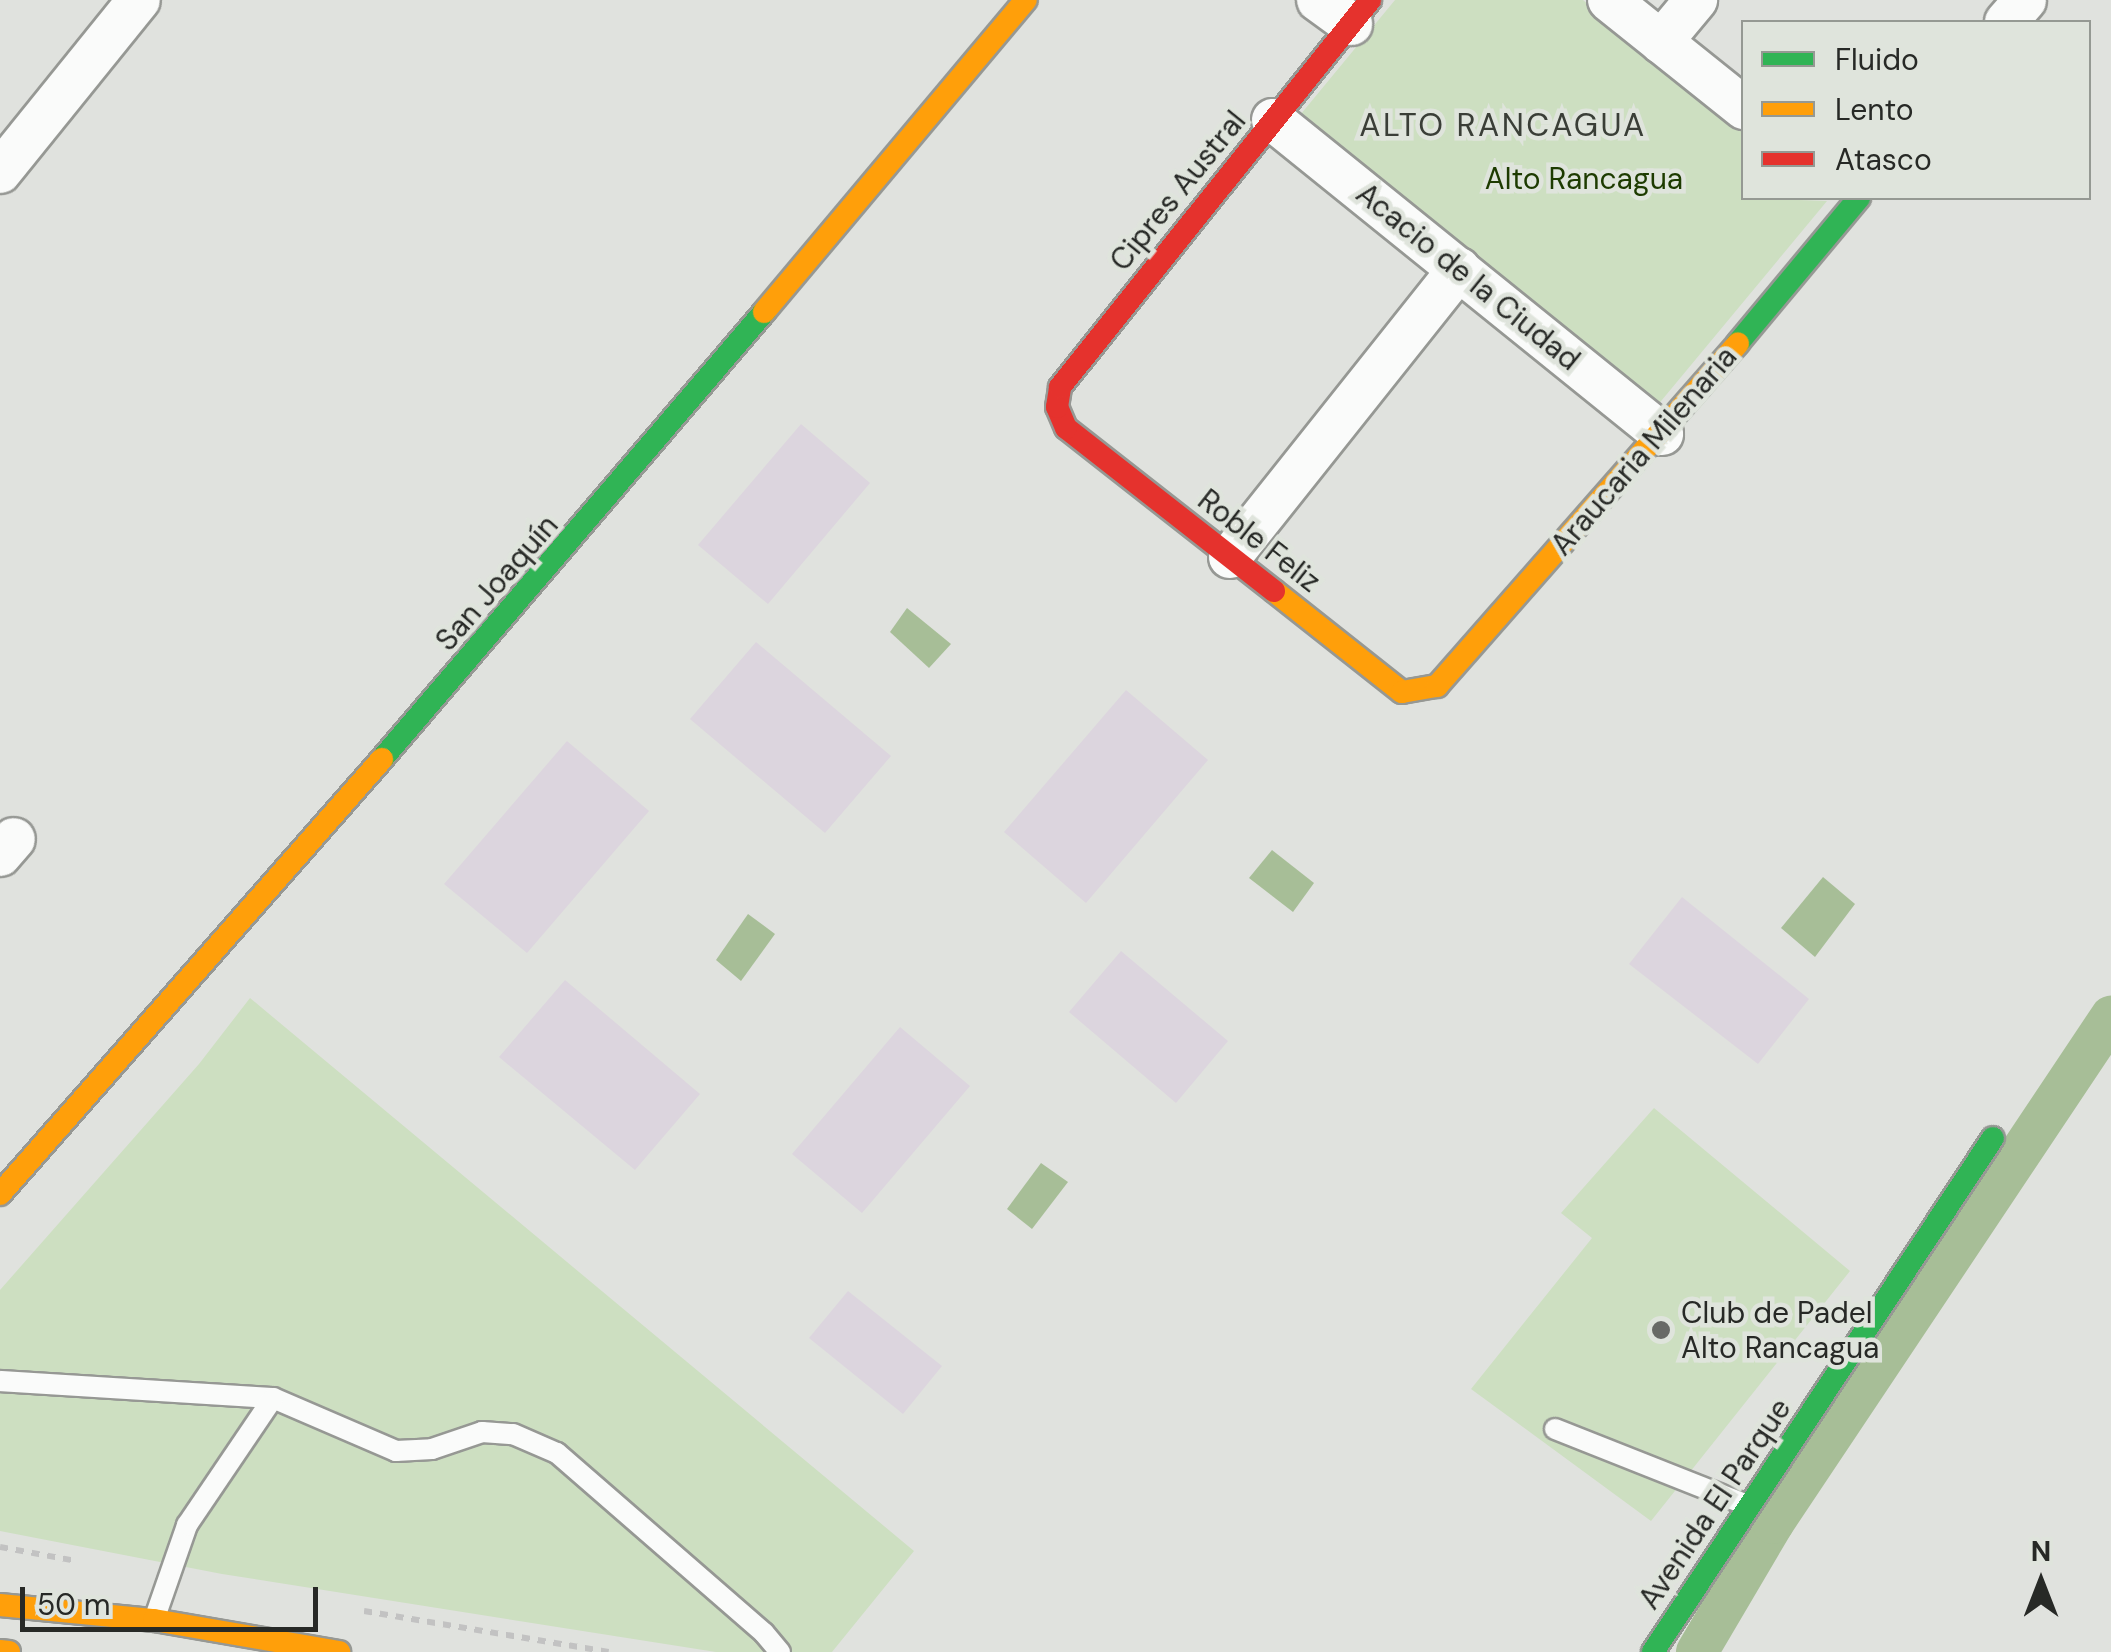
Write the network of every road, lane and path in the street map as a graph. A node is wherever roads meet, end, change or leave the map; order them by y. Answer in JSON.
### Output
{"nodes":[{"id":1,"x":140,"y":0,"type":"edge"},
{"id":2,"x":1026,"y":0,"type":"edge"},
{"id":3,"x":1609,"y":0,"type":"edge"},
{"id":4,"x":1696,"y":0,"type":"edge"},
{"id":5,"x":2025,"y":0,"type":"edge"},
{"id":6,"x":1346,"y":8,"type":"edge"},
{"id":7,"x":2008,"y":20,"type":"edge"},
{"id":8,"x":1661,"y":42,"type":"junction"},
{"id":9,"x":1741,"y":106,"type":"edge"},
{"id":10,"x":1273,"y":120,"type":"junction"},
{"id":11,"x":0,"y":172,"type":"edge"},
{"id":12,"x":1855,"y":200,"type":"edge"},
{"id":13,"x":1458,"y":269,"type":"junction"},
{"id":14,"x":1066,"y":428,"type":"joint"},
{"id":15,"x":1662,"y":434,"type":"junction"},
{"id":16,"x":1230,"y":557,"type":"junction"},
{"id":17,"x":1418,"y":692,"type":"joint"},
{"id":18,"x":1993,"y":1138,"type":"dead end"},
{"id":19,"x":0,"y":1194,"type":"edge"},
{"id":20,"x":0,"y":1381,"type":"edge"},
{"id":21,"x":273,"y":1398,"type":"junction"},
{"id":22,"x":1555,"y":1429,"type":"dead end"},
{"id":23,"x":1750,"y":1506,"type":"junction"},
{"id":24,"x":0,"y":1605,"type":"edge"},
{"id":25,"x":154,"y":1620,"type":"junction"},
{"id":26,"x":0,"y":1651,"type":"edge"},
{"id":27,"x":9,"y":1652,"type":"edge"},
{"id":28,"x":339,"y":1652,"type":"edge"},
{"id":29,"x":780,"y":1652,"type":"edge"},
{"id":30,"x":1653,"y":1652,"type":"edge"}],
"edges":[{"from":1,"to":11,"type":"street"},
{"from":2,"to":19,"type":"street","name":"San Joaquín"},
{"from":3,"to":8,"type":"street"},
{"from":4,"to":8,"type":"street"},
{"from":5,"to":7,"type":"street"},
{"from":6,"to":10,"type":"street","name":"Cipres Austral"},
{"from":8,"to":9,"type":"street"},
{"from":10,"to":13,"type":"street","name":"Acacio de la Ciudad"},
{"from":10,"to":14,"type":"street","name":"Cipres Austral"},
{"from":12,"to":15,"type":"street","name":"Araucaria Milenaria"},
{"from":13,"to":15,"type":"street","name":"Acacio de la Ciudad"},
{"from":13,"to":16,"type":"street"},
{"from":14,"to":16,"type":"street","name":"Roble Feliz"},
{"from":15,"to":17,"type":"street","name":"Araucaria Milenaria"},
{"from":16,"to":17,"type":"street","name":"Roble Feliz"},
{"from":18,"to":23,"type":"street","name":"Avenida El Parque"},
{"from":20,"to":21,"type":"lane"},
{"from":21,"to":25,"type":"lane"},
{"from":21,"to":29,"type":"lane"},
{"from":22,"to":23,"type":"lane"},
{"from":23,"to":30,"type":"street","name":"Avenida El Parque"},
{"from":24,"to":25,"type":"street"},
{"from":25,"to":28,"type":"street"},
{"from":26,"to":27,"type":"street"}]}
